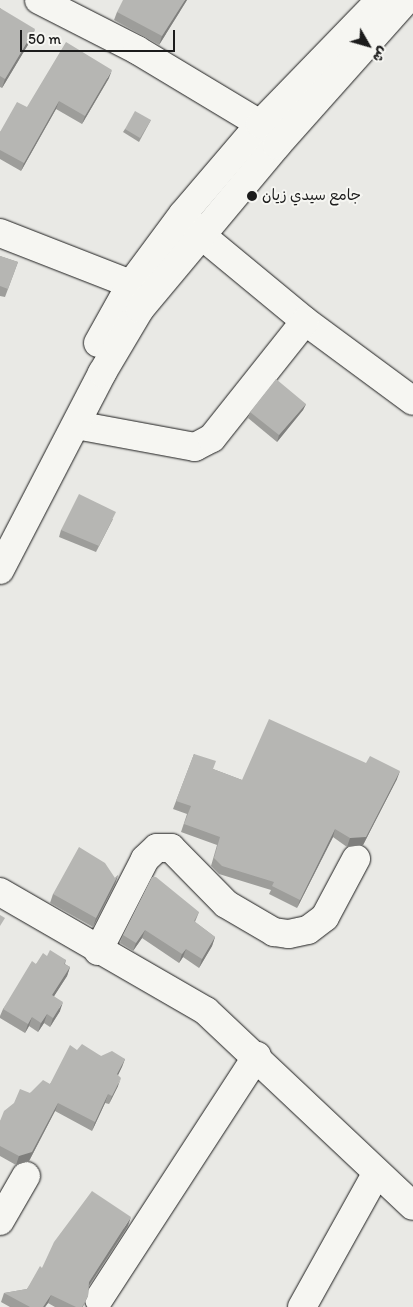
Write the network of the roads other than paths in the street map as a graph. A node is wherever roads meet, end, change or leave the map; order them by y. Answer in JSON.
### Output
{"nodes":[{"id":1,"x":39,"y":0,"type":"edge"},
{"id":2,"x":380,"y":0,"type":"edge"},
{"id":3,"x":406,"y":0,"type":"edge"},
{"id":4,"x":260,"y":124,"type":"junction"},
{"id":5,"x":276,"y":145,"type":"junction"},
{"id":6,"x":184,"y":214,"type":"junction"},
{"id":7,"x":0,"y":233,"type":"edge"},
{"id":8,"x":201,"y":235,"type":"junction"},
{"id":9,"x":140,"y":290,"type":"junction"},
{"id":10,"x":305,"y":320,"type":"junction"},
{"id":11,"x":413,"y":401,"type":"edge"},
{"id":12,"x":76,"y":425,"type":"junction"},
{"id":13,"x":0,"y":534,"type":"edge"},
{"id":14,"x":0,"y":570,"type":"edge"},
{"id":15,"x":356,"y":860,"type":"dead end"},
{"id":16,"x":0,"y":892,"type":"edge"},
{"id":17,"x":98,"y":950,"type":"junction"},
{"id":18,"x":257,"y":1056,"type":"junction"},
{"id":19,"x":376,"y":1174,"type":"junction"},
{"id":20,"x":26,"y":1176,"type":"dead end"},
{"id":21,"x":413,"y":1206,"type":"edge"},
{"id":22,"x":0,"y":1221,"type":"edge"},
{"id":23,"x":99,"y":1299,"type":"dead end"},
{"id":24,"x":302,"y":1307,"type":"edge"}],
"edges":[{"from":1,"to":4,"type":"street"},
{"from":2,"to":4,"type":"street"},
{"from":3,"to":5,"type":"street"},
{"from":4,"to":5,"type":"street"},
{"from":4,"to":6,"type":"street"},
{"from":5,"to":8,"type":"street"},
{"from":6,"to":8,"type":"street"},
{"from":6,"to":9,"type":"street"},
{"from":7,"to":9,"type":"street"},
{"from":8,"to":9,"type":"street"},
{"from":8,"to":10,"type":"street"},
{"from":9,"to":12,"type":"street"},
{"from":9,"to":13,"type":"street"},
{"from":10,"to":11,"type":"street"},
{"from":10,"to":12,"type":"street"},
{"from":12,"to":14,"type":"street"},
{"from":15,"to":17,"type":"street"},
{"from":16,"to":17,"type":"street"},
{"from":17,"to":18,"type":"street"},
{"from":18,"to":19,"type":"street"},
{"from":18,"to":23,"type":"street"},
{"from":19,"to":21,"type":"street"},
{"from":19,"to":24,"type":"street"},
{"from":20,"to":22,"type":"street"}]}
